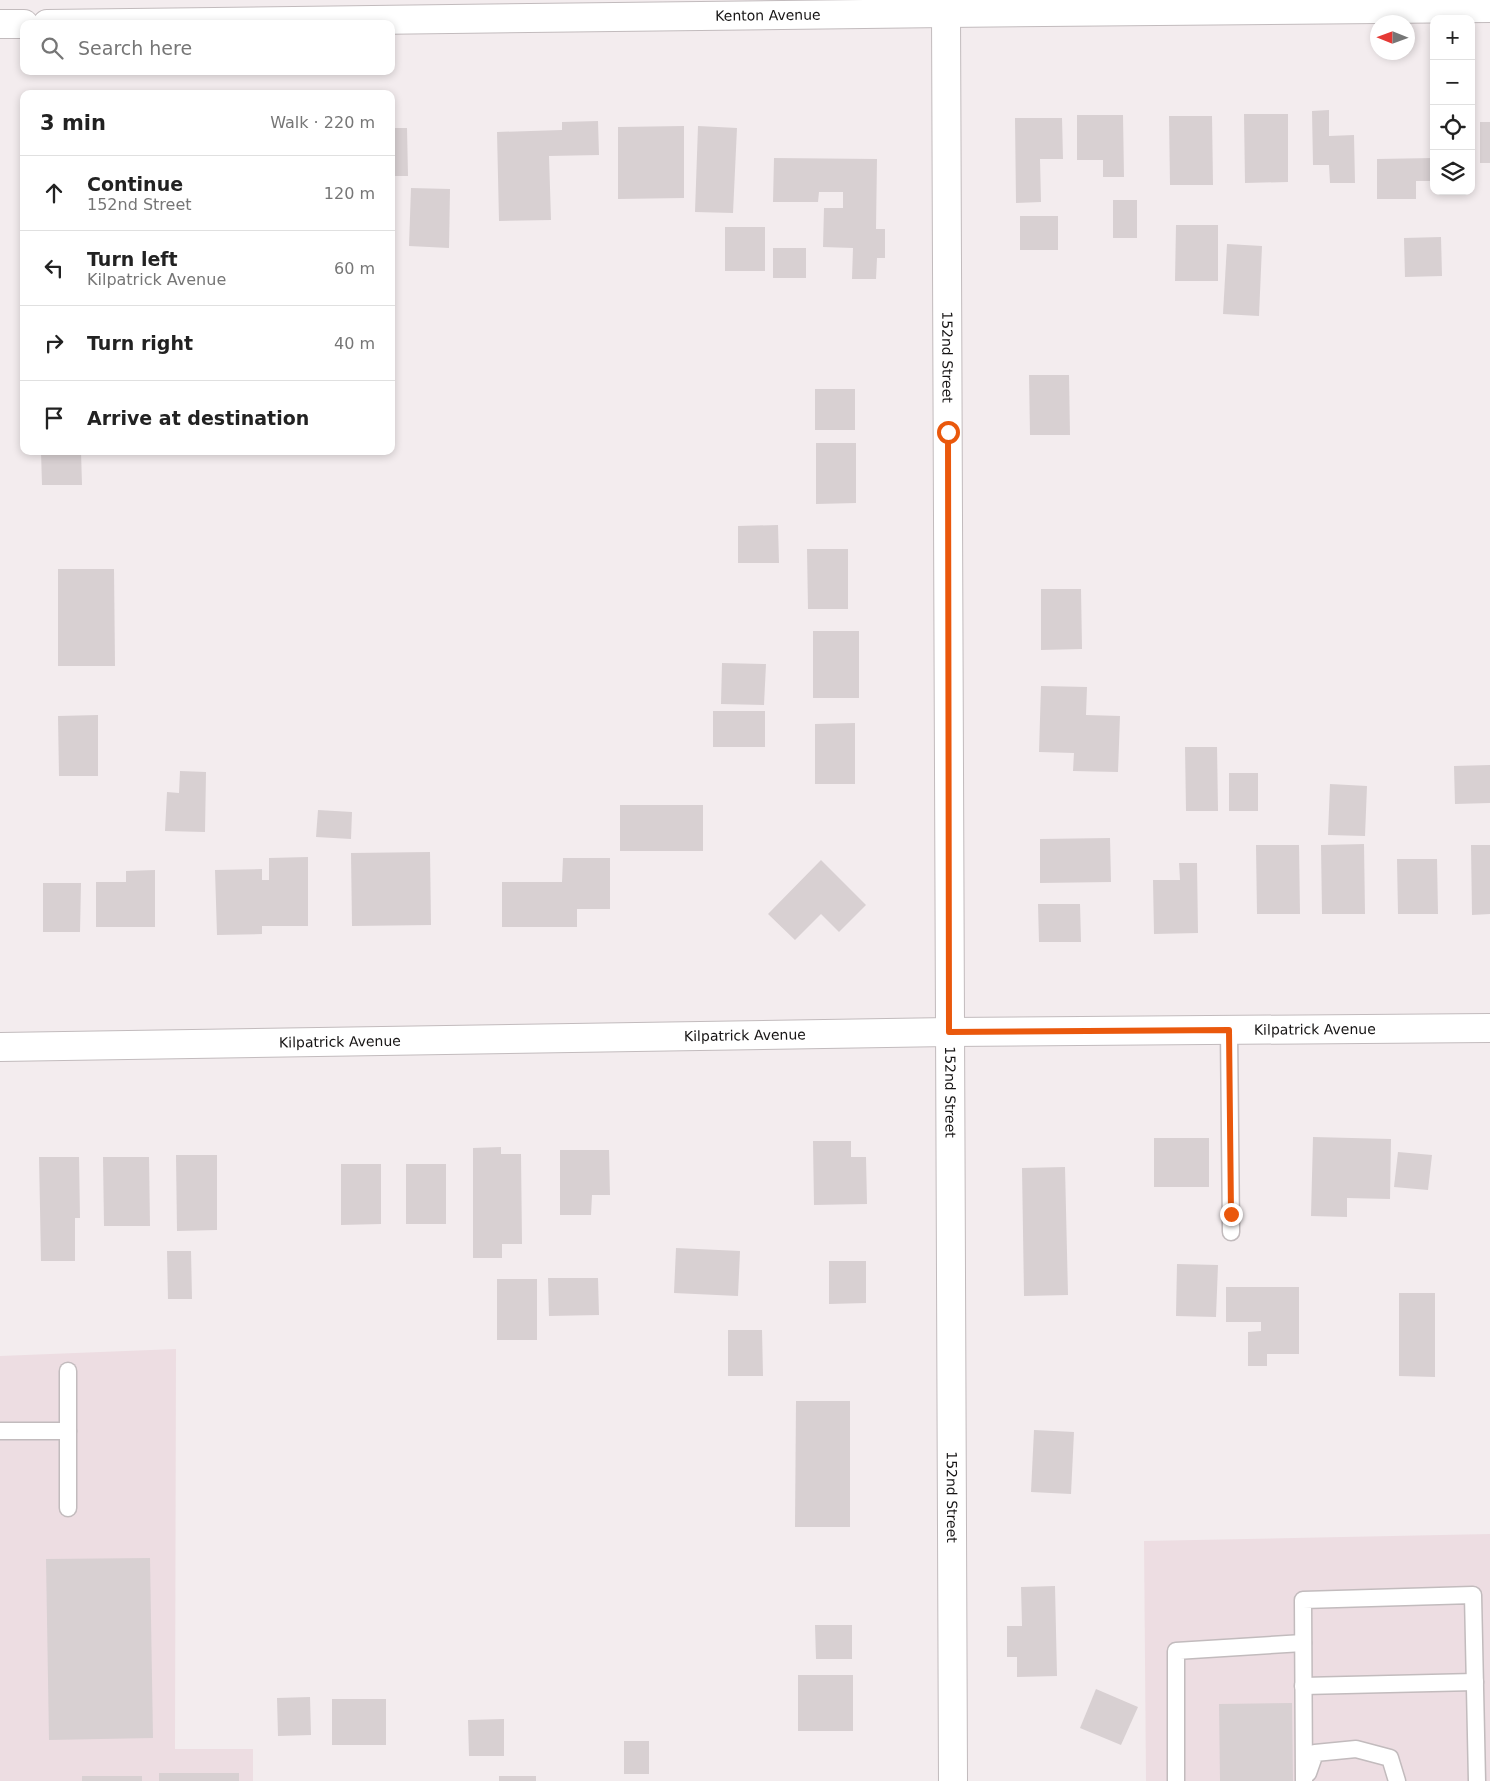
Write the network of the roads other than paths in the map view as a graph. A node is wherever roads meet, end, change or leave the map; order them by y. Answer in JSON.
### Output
{"nodes":[{"id":1,"x":1490,"y":8,"type":"edge"},
{"id":2,"x":946,"y":13,"type":"junction"},
{"id":3,"x":374,"y":20,"type":"edge"},
{"id":4,"x":0,"y":24,"type":"edge"},
{"id":5,"x":20,"y":24,"type":"edge"},
{"id":6,"x":1490,"y":1028,"type":"edge"},
{"id":7,"x":1229,"y":1030,"type":"junction"},
{"id":8,"x":949,"y":1032,"type":"junction"},
{"id":9,"x":0,"y":1047,"type":"edge"},
{"id":10,"x":1231,"y":1232,"type":"dead end"},
{"id":11,"x":68,"y":1371,"type":"dead end"},
{"id":12,"x":0,"y":1431,"type":"edge"},
{"id":13,"x":68,"y":1431,"type":"junction"},
{"id":14,"x":68,"y":1508,"type":"dead end"},
{"id":15,"x":1303,"y":1644,"type":"junction"},
{"id":16,"x":1475,"y":1682,"type":"junction"},
{"id":17,"x":1303,"y":1686,"type":"junction"},
{"id":18,"x":953,"y":1781,"type":"edge"},
{"id":19,"x":1176,"y":1781,"type":"edge"},
{"id":20,"x":1305,"y":1781,"type":"edge"},
{"id":21,"x":1398,"y":1781,"type":"edge"},
{"id":22,"x":1477,"y":1781,"type":"edge"}],
"edges":[{"from":1,"to":2,"type":"street","name":"Kenton Avenue"},
{"from":2,"to":3,"type":"street","name":"Kenton Avenue"},
{"from":2,"to":8,"type":"street","name":"152nd Street"},
{"from":4,"to":5,"type":"street"},
{"from":6,"to":7,"type":"street","name":"Kilpatrick Avenue"},
{"from":7,"to":8,"type":"street","name":"Kilpatrick Avenue"},
{"from":7,"to":10,"type":"lane"},
{"from":8,"to":9,"type":"street","name":"Kilpatrick Avenue"},
{"from":8,"to":18,"type":"street","name":"152nd Street"},
{"from":11,"to":13,"type":"lane"},
{"from":12,"to":13,"type":"lane"},
{"from":13,"to":14,"type":"lane"},
{"from":15,"to":16,"type":"lane"},
{"from":15,"to":17,"type":"lane"},
{"from":15,"to":19,"type":"lane"},
{"from":16,"to":17,"type":"lane"},
{"from":16,"to":22,"type":"lane"},
{"from":17,"to":20,"type":"lane"},
{"from":20,"to":21,"type":"lane"}]}
